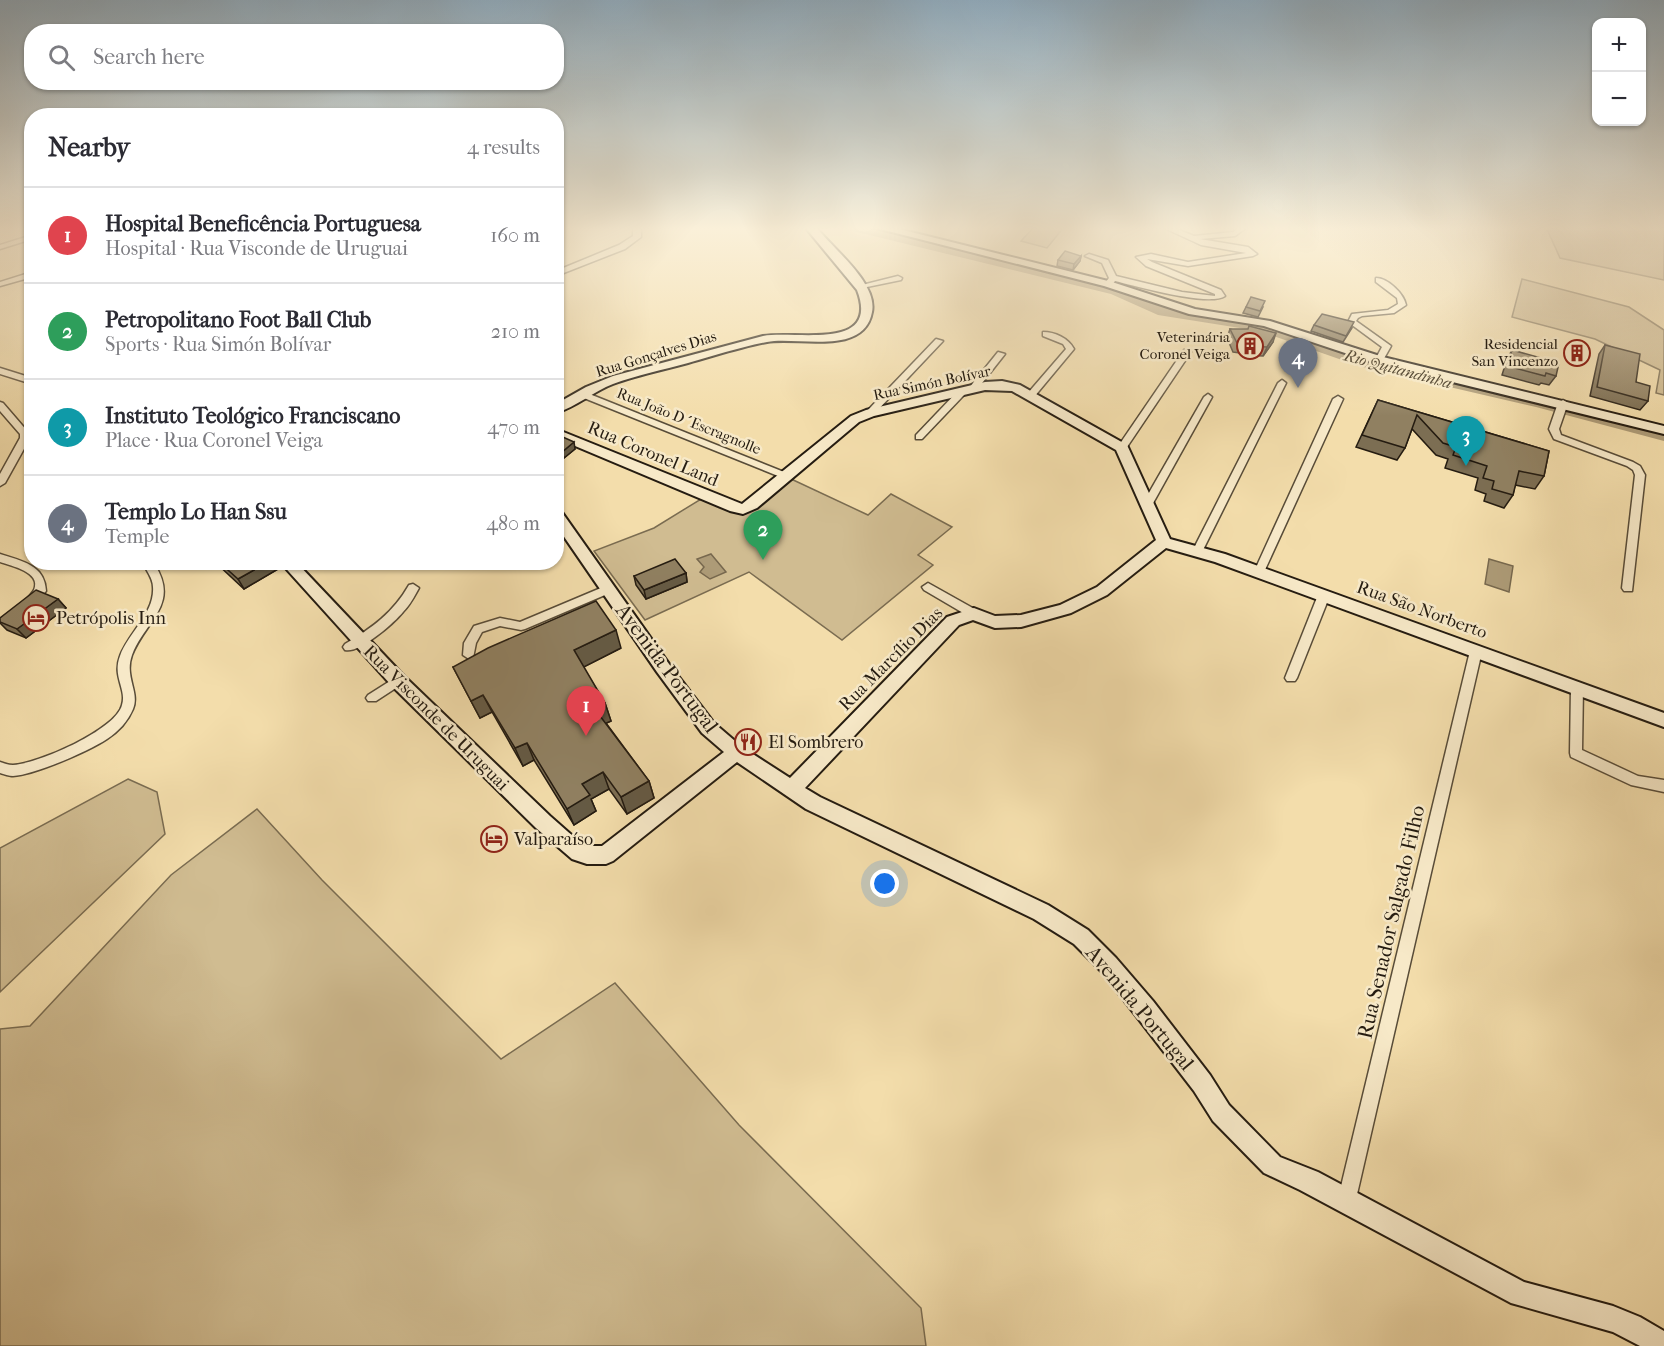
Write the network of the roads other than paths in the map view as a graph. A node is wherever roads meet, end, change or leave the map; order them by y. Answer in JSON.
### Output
{"nodes":[{"id":1,"x":863,"y":290,"type":"edge"},
{"id":2,"x":1134,"y":290,"type":"edge"},
{"id":3,"x":1159,"y":290,"type":"edge"},
{"id":4,"x":1213,"y":290,"type":"edge"},
{"id":5,"x":1392,"y":290,"type":"edge"},
{"id":6,"x":1046,"y":334,"type":"dead end"},
{"id":7,"x":939,"y":341,"type":"dead end"},
{"id":8,"x":1187,"y":352,"type":"dead end"},
{"id":9,"x":1001,"y":354,"type":"dead end"},
{"id":10,"x":1379,"y":360,"type":"junction"},
{"id":11,"x":0,"y":371,"type":"edge"},
{"id":12,"x":19,"y":377,"type":"junction"},
{"id":13,"x":24,"y":379,"type":"edge"},
{"id":14,"x":0,"y":381,"type":"edge"},
{"id":15,"x":1282,"y":383,"type":"dead end"},
{"id":16,"x":967,"y":391,"type":"junction"},
{"id":17,"x":582,"y":394,"type":"junction"},
{"id":18,"x":1031,"y":396,"type":"junction"},
{"id":19,"x":1208,"y":397,"type":"dead end"},
{"id":20,"x":1338,"y":399,"type":"dead end"},
{"id":21,"x":1563,"y":403,"type":"junction"},
{"id":22,"x":564,"y":404,"type":"edge"},
{"id":23,"x":0,"y":405,"type":"edge"},
{"id":24,"x":870,"y":413,"type":"junction"},
{"id":25,"x":1664,"y":430,"type":"edge"},
{"id":26,"x":24,"y":433,"type":"edge"},
{"id":27,"x":564,"y":436,"type":"edge"},
{"id":28,"x":919,"y":436,"type":"dead end"},
{"id":29,"x":24,"y":440,"type":"edge"},
{"id":30,"x":1122,"y":448,"type":"junction"},
{"id":31,"x":786,"y":476,"type":"junction"},
{"id":32,"x":0,"y":483,"type":"edge"},
{"id":33,"x":1147,"y":505,"type":"junction"},
{"id":34,"x":735,"y":508,"type":"joint"},
{"id":35,"x":564,"y":526,"type":"edge"},
{"id":36,"x":1164,"y":542,"type":"junction"},
{"id":37,"x":1198,"y":550,"type":"junction"},
{"id":38,"x":0,"y":558,"type":"edge"},
{"id":39,"x":24,"y":567,"type":"edge"},
{"id":40,"x":31,"y":570,"type":"edge"},
{"id":41,"x":152,"y":570,"type":"edge"},
{"id":42,"x":294,"y":570,"type":"edge"},
{"id":43,"x":1259,"y":572,"type":"junction"},
{"id":44,"x":928,"y":587,"type":"dead end"},
{"id":45,"x":412,"y":588,"type":"dead end"},
{"id":46,"x":1628,"y":588,"type":"dead end"},
{"id":47,"x":608,"y":589,"type":"junction"},
{"id":48,"x":1324,"y":595,"type":"junction"},
{"id":49,"x":20,"y":611,"type":"edge"},
{"id":50,"x":974,"y":614,"type":"junction"},
{"id":51,"x":354,"y":644,"type":"junction"},
{"id":52,"x":1476,"y":651,"type":"junction"},
{"id":53,"x":469,"y":655,"type":"edge"},
{"id":54,"x":1291,"y":678,"type":"dead end"},
{"id":55,"x":398,"y":681,"type":"junction"},
{"id":56,"x":1577,"y":687,"type":"junction"},
{"id":57,"x":372,"y":698,"type":"dead end"},
{"id":58,"x":1664,"y":720,"type":"edge"},
{"id":59,"x":736,"y":752,"type":"junction"},
{"id":60,"x":0,"y":767,"type":"edge"},
{"id":61,"x":1664,"y":786,"type":"edge"},
{"id":62,"x":791,"y":790,"type":"junction"},
{"id":63,"x":1346,"y":1203,"type":"junction"},
{"id":64,"x":1663,"y":1346,"type":"edge"}],
"edges":[{"from":1,"to":17,"type":"street","name":"Rua Gonçalves Dias"},
{"from":2,"to":10,"type":"street"},
{"from":3,"to":4,"type":"street"},
{"from":5,"to":10,"type":"street"},
{"from":6,"to":18,"type":"street"},
{"from":7,"to":24,"type":"street"},
{"from":8,"to":30,"type":"street"},
{"from":9,"to":16,"type":"street"},
{"from":10,"to":21,"type":"street"},
{"from":11,"to":12,"type":"street"},
{"from":12,"to":13,"type":"street"},
{"from":12,"to":14,"type":"street"},
{"from":15,"to":37,"type":"street"},
{"from":16,"to":18,"type":"street","name":"Rua Simón Bolívar"},
{"from":16,"to":24,"type":"street","name":"Rua Simón Bolívar"},
{"from":16,"to":28,"type":"street"},
{"from":17,"to":22,"type":"street","name":"Rua Gonçalves Dias"},
{"from":17,"to":31,"type":"street","name":"Rua João D´Escragnolle"},
{"from":18,"to":30,"type":"street","name":"Rua Simón Bolívar"},
{"from":19,"to":33,"type":"street"},
{"from":20,"to":43,"type":"street"},
{"from":21,"to":25,"type":"street"},
{"from":21,"to":46,"type":"street"},
{"from":23,"to":26,"type":"street"},
{"from":24,"to":31,"type":"street","name":"Rua Simón Bolívar"},
{"from":27,"to":34,"type":"street","name":"Rua Coronel Land"},
{"from":29,"to":32,"type":"street"},
{"from":30,"to":33,"type":"street"},
{"from":31,"to":34,"type":"street","name":"Rua Simón Bolívar"},
{"from":33,"to":36,"type":"street"},
{"from":35,"to":47,"type":"street","name":"Avenida Portugal"},
{"from":36,"to":37,"type":"street","name":"Rua São Norberto"},
{"from":36,"to":50,"type":"street"},
{"from":37,"to":43,"type":"street","name":"Rua São Norberto"},
{"from":38,"to":39,"type":"street"},
{"from":40,"to":49,"type":"street"},
{"from":41,"to":60,"type":"street"},
{"from":42,"to":51,"type":"street","name":"Rua Visconde de Uruguai"},
{"from":43,"to":48,"type":"street","name":"Rua São Norberto"},
{"from":44,"to":50,"type":"street"},
{"from":45,"to":51,"type":"street"},
{"from":47,"to":53,"type":"street"},
{"from":47,"to":59,"type":"street","name":"Avenida Portugal"},
{"from":48,"to":52,"type":"street","name":"Rua São Norberto"},
{"from":48,"to":54,"type":"street"},
{"from":50,"to":62,"type":"street","name":"Rua Marcílio Dias"},
{"from":51,"to":55,"type":"street","name":"Rua Visconde de Uruguai"},
{"from":52,"to":56,"type":"street","name":"Rua São Norberto"},
{"from":52,"to":63,"type":"street","name":"Rua Senador Salgado Filho"},
{"from":55,"to":57,"type":"street"},
{"from":55,"to":59,"type":"street","name":"Rua Visconde de Uruguai"},
{"from":56,"to":58,"type":"street","name":"Rua São Norberto"},
{"from":56,"to":61,"type":"street"},
{"from":59,"to":62,"type":"street","name":"Avenida Portugal"},
{"from":62,"to":63,"type":"street","name":"Avenida Portugal"},
{"from":63,"to":64,"type":"street","name":"Avenida Portugal"}]}
